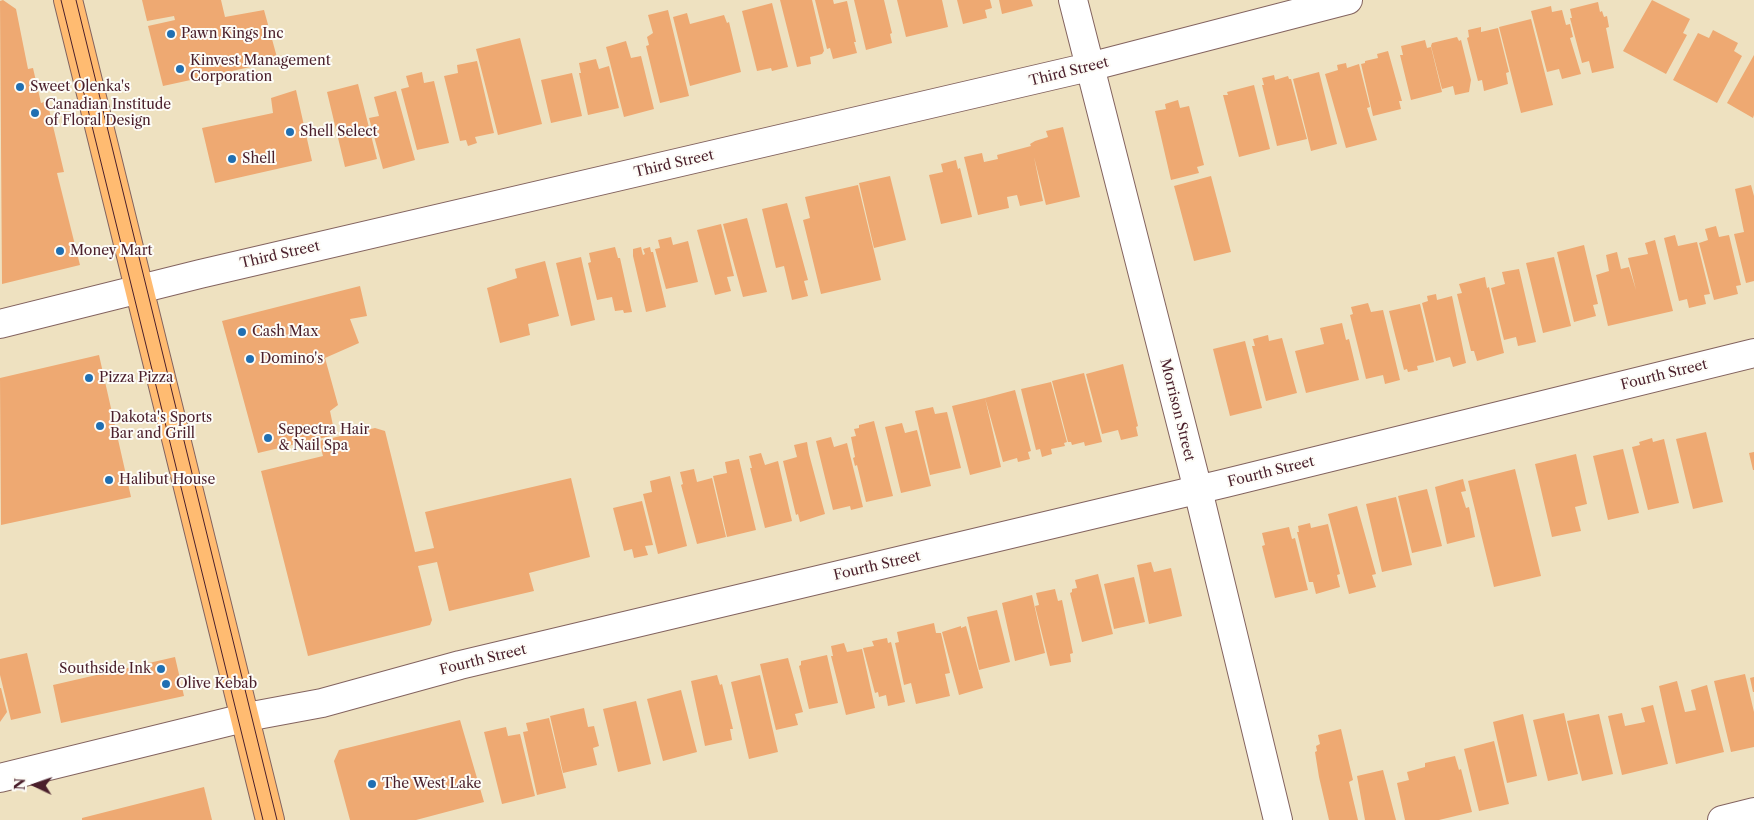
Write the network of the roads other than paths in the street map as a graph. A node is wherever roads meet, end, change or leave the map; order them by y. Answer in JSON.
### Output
{"nodes":[{"id":1,"x":68,"y":0,"type":"edge"},
{"id":2,"x":1073,"y":0,"type":"edge"},
{"id":3,"x":1348,"y":0,"type":"edge"},
{"id":4,"x":1089,"y":67,"type":"junction"},
{"id":5,"x":140,"y":289,"type":"junction"},
{"id":6,"x":0,"y":324,"type":"edge"},
{"id":7,"x":1754,"y":353,"type":"edge"},
{"id":8,"x":1198,"y":490,"type":"junction"},
{"id":9,"x":245,"y":718,"type":"junction"},
{"id":10,"x":0,"y":778,"type":"edge"},
{"id":11,"x":1754,"y":812,"type":"edge"},
{"id":12,"x":270,"y":820,"type":"edge"},
{"id":13,"x":1278,"y":820,"type":"edge"},
{"id":14,"x":1722,"y":820,"type":"edge"}],
"edges":[{"from":1,"to":5,"type":"main road"},
{"from":2,"to":4,"type":"street","name":"Morrison Street"},
{"from":3,"to":4,"type":"street","name":"Third Street"},
{"from":4,"to":5,"type":"street","name":"Third Street"},
{"from":4,"to":8,"type":"street","name":"Morrison Street"},
{"from":5,"to":6,"type":"street","name":"Third Street"},
{"from":5,"to":9,"type":"main road"},
{"from":7,"to":8,"type":"street","name":"Fourth Street"},
{"from":8,"to":9,"type":"street","name":"Fourth Street"},
{"from":8,"to":13,"type":"street","name":"Morrison Street"},
{"from":9,"to":10,"type":"street","name":"Fourth Street"},
{"from":9,"to":12,"type":"main road"},
{"from":11,"to":14,"type":"street"}]}
